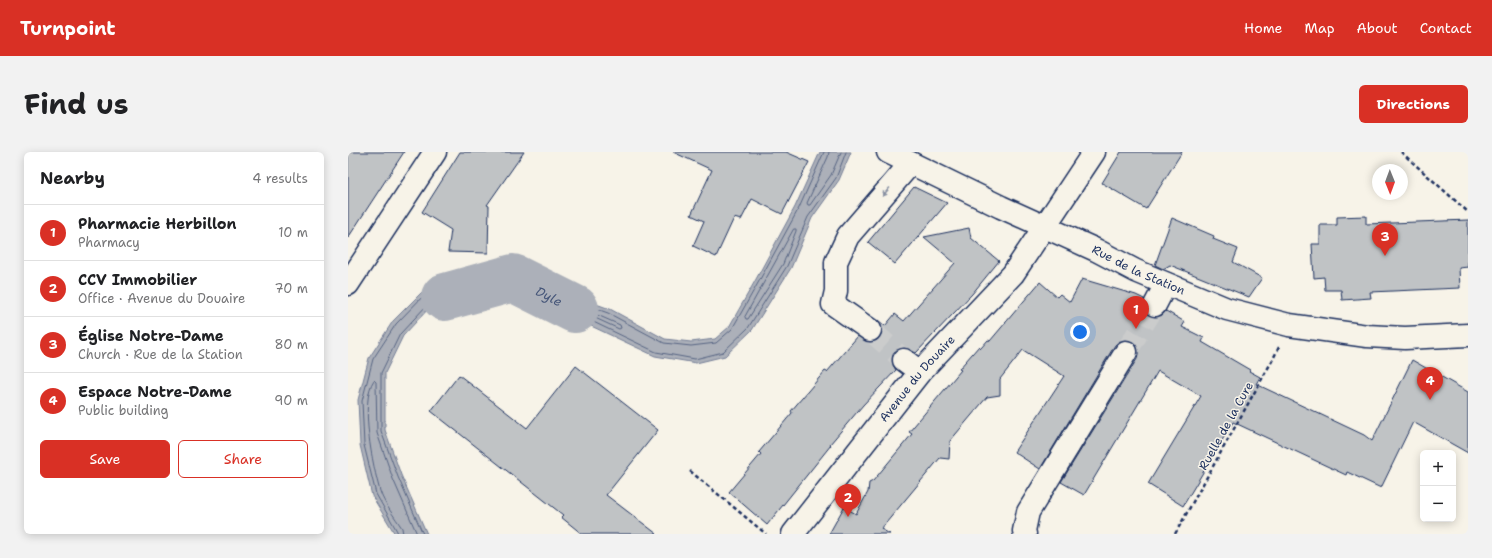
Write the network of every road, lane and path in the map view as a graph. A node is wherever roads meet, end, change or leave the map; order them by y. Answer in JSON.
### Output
{"nodes":[{"id":1,"x":435,"y":152,"type":"edge"},
{"id":2,"x":888,"y":152,"type":"edge"},
{"id":3,"x":1094,"y":152,"type":"edge"},
{"id":4,"x":1401,"y":152,"type":"edge"},
{"id":5,"x":911,"y":163,"type":"junction"},
{"id":6,"x":1468,"y":212,"type":"edge"},
{"id":7,"x":1045,"y":226,"type":"junction"},
{"id":8,"x":348,"y":284,"type":"edge"},
{"id":9,"x":1166,"y":284,"type":"junction"},
{"id":10,"x":1155,"y":305,"type":"tunnel mouth"},
{"id":11,"x":1288,"y":325,"type":"junction"},
{"id":12,"x":870,"y":330,"type":"tunnel mouth"},
{"id":13,"x":1468,"y":336,"type":"edge"},
{"id":14,"x":1126,"y":352,"type":"tunnel mouth"},
{"id":15,"x":690,"y":471,"type":"dead end"},
{"id":16,"x":798,"y":527,"type":"edge"},
{"id":17,"x":766,"y":534,"type":"edge"},
{"id":18,"x":1025,"y":534,"type":"edge"},
{"id":19,"x":1175,"y":534,"type":"edge"}],
"edges":[{"from":1,"to":8,"type":"street"},
{"from":2,"to":5,"type":"street","name":"Rue de la Station"},
{"from":3,"to":7,"type":"street","name":"Avenue du Douaire"},
{"from":4,"to":6,"type":"path"},
{"from":5,"to":7,"type":"street","name":"Rue de la Station"},
{"from":5,"to":12,"type":"street","one_way":true},
{"from":7,"to":9,"type":"street","name":"Rue de la Station"},
{"from":7,"to":16,"type":"street","name":"Avenue du Douaire"},
{"from":9,"to":10,"type":"street"},
{"from":9,"to":11,"type":"street","name":"Rue de la Station"},
{"from":11,"to":13,"type":"street","name":"Rue de la Station"},
{"from":11,"to":19,"type":"path","name":"Ruelle de la Cure"},
{"from":14,"to":18,"type":"street"},
{"from":15,"to":17,"type":"path"}]}
